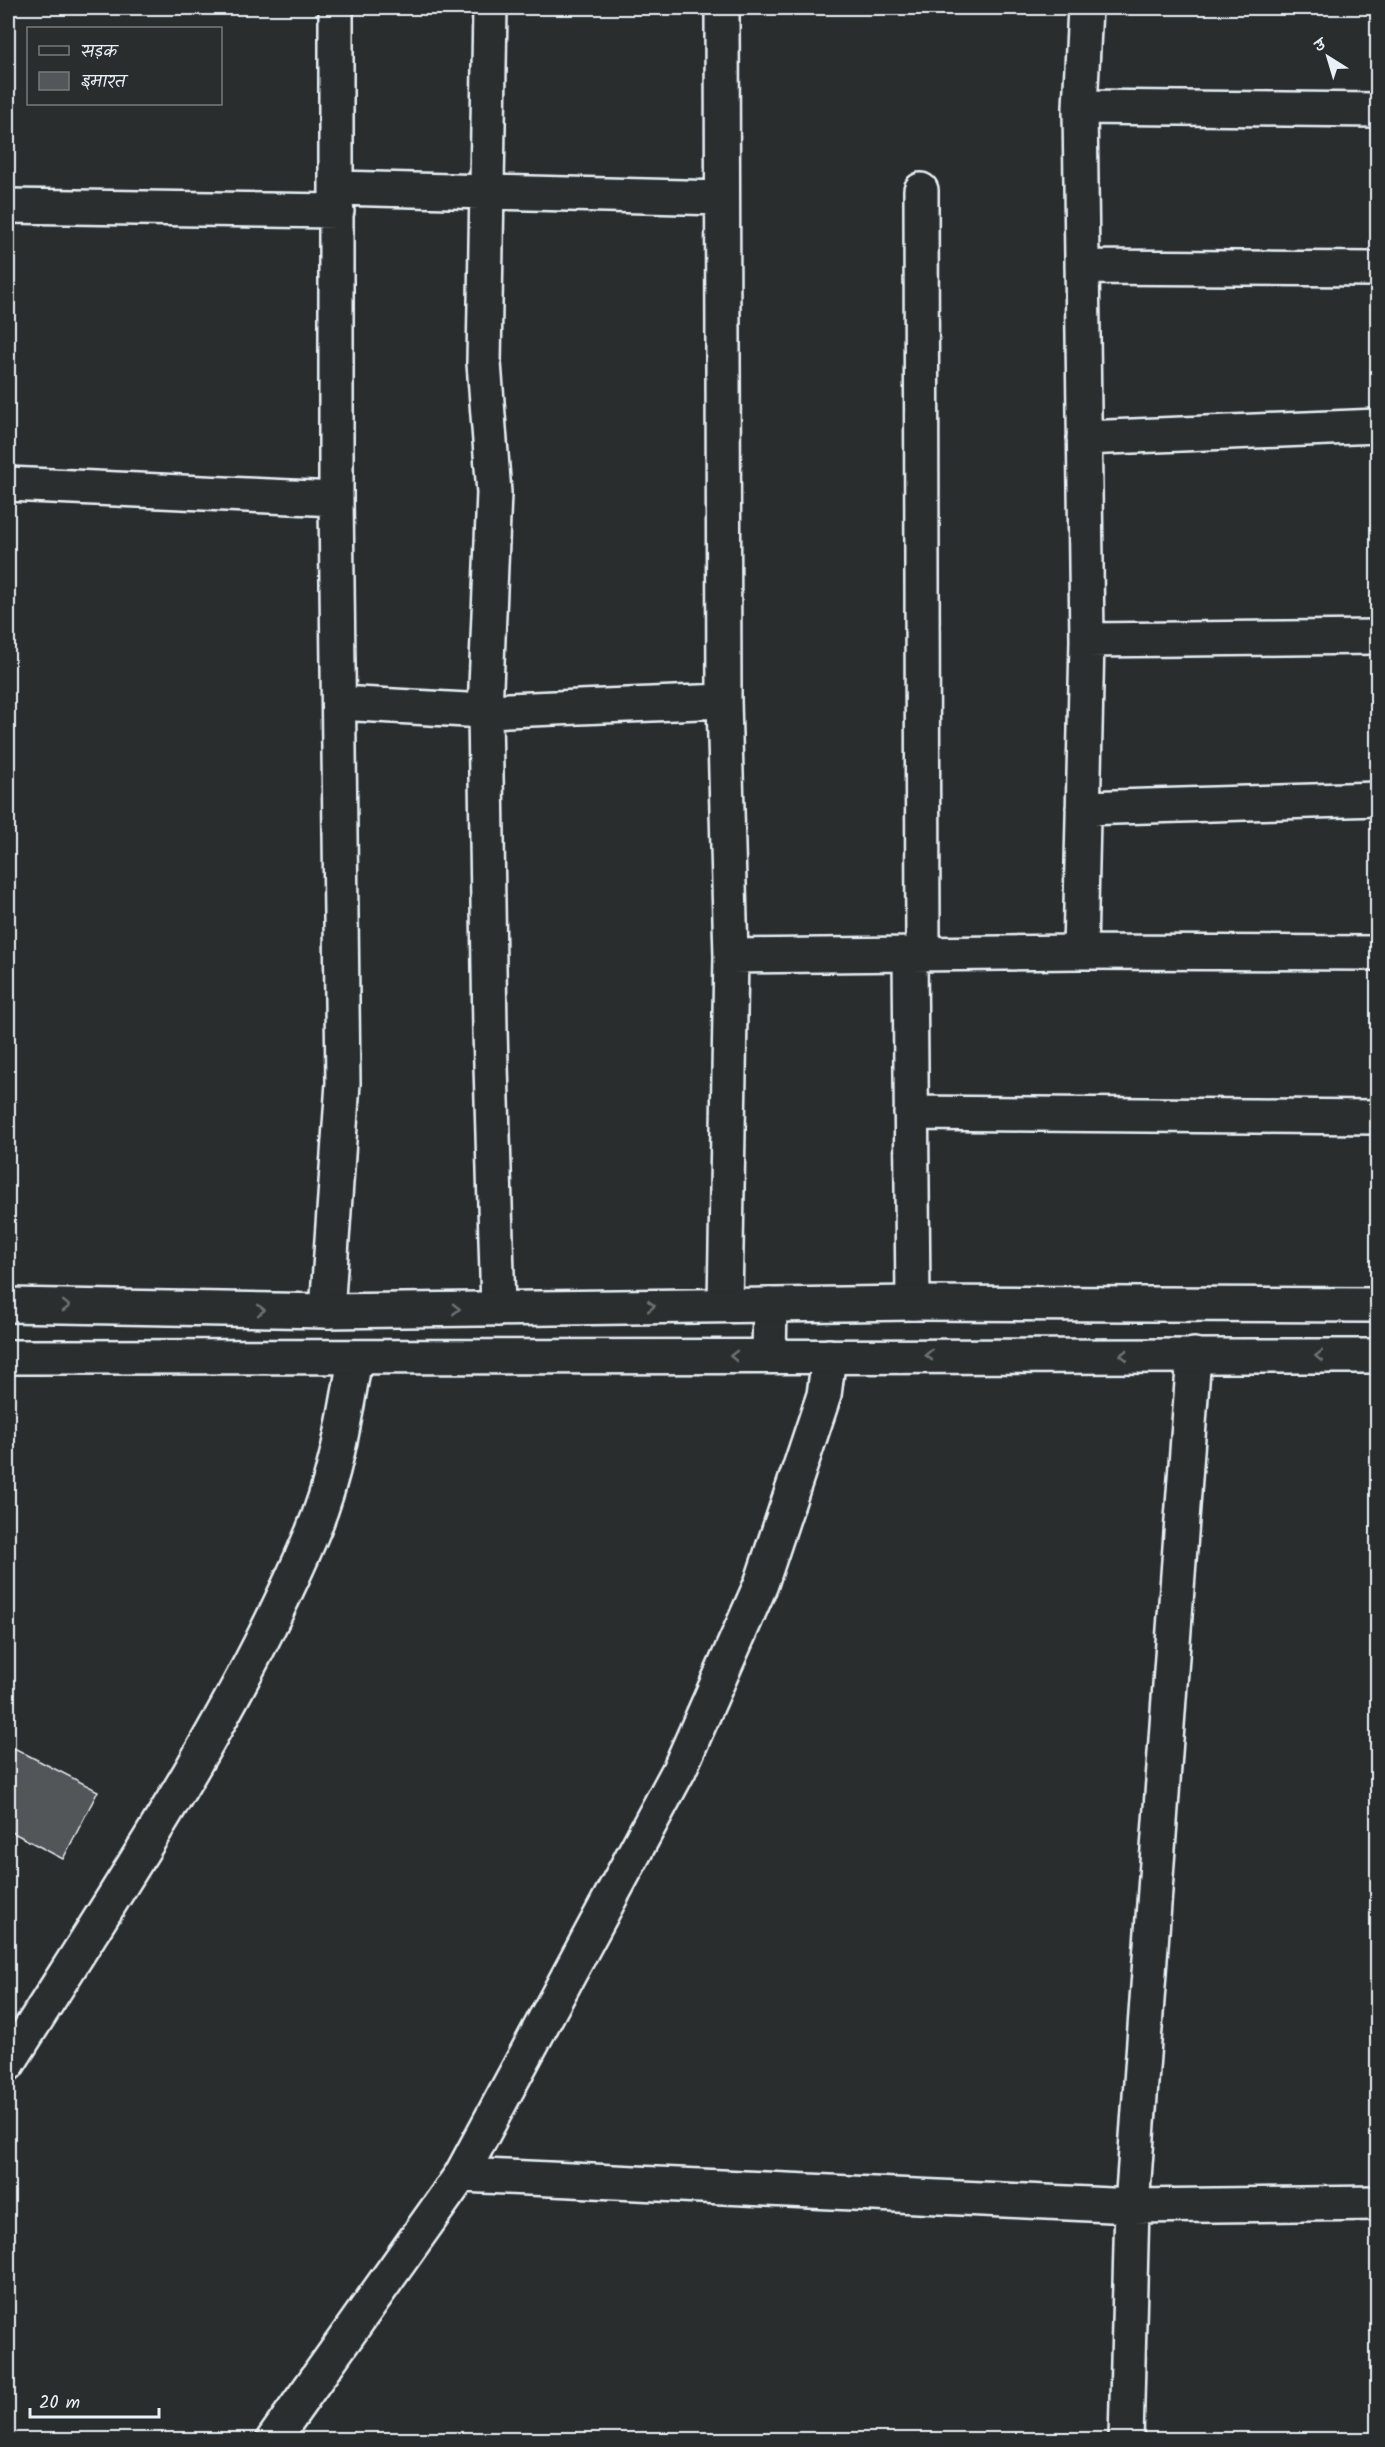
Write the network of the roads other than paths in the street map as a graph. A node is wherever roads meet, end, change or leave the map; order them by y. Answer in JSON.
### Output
{"nodes":[{"id":1,"x":336,"y":8,"type":"edge"},
{"id":2,"x":490,"y":8,"type":"edge"},
{"id":3,"x":722,"y":8,"type":"edge"},
{"id":4,"x":1085,"y":8,"type":"edge"},
{"id":5,"x":1080,"y":107,"type":"junction"},
{"id":6,"x":1377,"y":110,"type":"edge"},
{"id":7,"x":921,"y":190,"type":"dead end"},
{"id":8,"x":486,"y":192,"type":"junction"},
{"id":9,"x":722,"y":198,"type":"junction"},
{"id":10,"x":337,"y":200,"type":"junction"},
{"id":11,"x":8,"y":206,"type":"edge"},
{"id":12,"x":1082,"y":267,"type":"junction"},
{"id":13,"x":1377,"y":269,"type":"edge"},
{"id":14,"x":1377,"y":426,"type":"edge"},
{"id":15,"x":1084,"y":438,"type":"junction"},
{"id":16,"x":8,"y":484,"type":"edge"},
{"id":17,"x":336,"y":499,"type":"junction"},
{"id":18,"x":1377,"y":637,"type":"edge"},
{"id":19,"x":1087,"y":640,"type":"junction"},
{"id":20,"x":724,"y":701,"type":"junction"},
{"id":21,"x":339,"y":703,"type":"junction"},
{"id":22,"x":485,"y":711,"type":"junction"},
{"id":23,"x":1377,"y":799,"type":"edge"},
{"id":24,"x":1083,"y":808,"type":"junction"},
{"id":25,"x":1080,"y":952,"type":"junction"},
{"id":26,"x":1377,"y":953,"type":"edge"},
{"id":27,"x":916,"y":954,"type":"junction"},
{"id":28,"x":731,"y":956,"type":"junction"},
{"id":29,"x":911,"y":1113,"type":"junction"},
{"id":30,"x":1377,"y":1116,"type":"edge"},
{"id":31,"x":913,"y":1303,"type":"junction"},
{"id":32,"x":8,"y":1305,"type":"edge"},
{"id":33,"x":725,"y":1305,"type":"junction"},
{"id":34,"x":770,"y":1305,"type":"junction"},
{"id":35,"x":1377,"y":1305,"type":"edge"},
{"id":36,"x":498,"y":1309,"type":"junction"},
{"id":37,"x":327,"y":1311,"type":"junction"},
{"id":38,"x":1194,"y":1355,"type":"junction"},
{"id":39,"x":8,"y":1356,"type":"edge"},
{"id":40,"x":769,"y":1356,"type":"junction"},
{"id":41,"x":829,"y":1356,"type":"junction"},
{"id":42,"x":1377,"y":1356,"type":"edge"},
{"id":43,"x":355,"y":1358,"type":"junction"},
{"id":44,"x":8,"y":2064,"type":"edge"},
{"id":45,"x":461,"y":2175,"type":"junction"},
{"id":46,"x":1377,"y":2203,"type":"edge"},
{"id":47,"x":1132,"y":2206,"type":"junction"},
{"id":48,"x":273,"y":2439,"type":"edge"},
{"id":49,"x":1126,"y":2439,"type":"edge"}],
"edges":[{"from":1,"to":10,"type":"street"},
{"from":2,"to":8,"type":"street"},
{"from":3,"to":9,"type":"street"},
{"from":4,"to":5,"type":"street"},
{"from":5,"to":6,"type":"street"},
{"from":5,"to":12,"type":"street"},
{"from":7,"to":27,"type":"street"},
{"from":8,"to":9,"type":"street"},
{"from":8,"to":10,"type":"street"},
{"from":8,"to":22,"type":"street"},
{"from":9,"to":20,"type":"street"},
{"from":10,"to":11,"type":"street"},
{"from":10,"to":17,"type":"street"},
{"from":12,"to":13,"type":"street"},
{"from":12,"to":15,"type":"street"},
{"from":14,"to":15,"type":"street"},
{"from":15,"to":19,"type":"street"},
{"from":16,"to":17,"type":"street"},
{"from":17,"to":21,"type":"street"},
{"from":18,"to":19,"type":"street"},
{"from":19,"to":24,"type":"street"},
{"from":20,"to":22,"type":"street"},
{"from":20,"to":28,"type":"street"},
{"from":21,"to":22,"type":"street"},
{"from":21,"to":37,"type":"street"},
{"from":22,"to":36,"type":"street"},
{"from":23,"to":24,"type":"street"},
{"from":24,"to":25,"type":"street"},
{"from":25,"to":26,"type":"street"},
{"from":25,"to":27,"type":"street"},
{"from":27,"to":28,"type":"street"},
{"from":27,"to":29,"type":"street"},
{"from":28,"to":33,"type":"street"},
{"from":29,"to":30,"type":"street"},
{"from":29,"to":31,"type":"street"},
{"from":31,"to":34,"type":"street"},
{"from":31,"to":35,"type":"street"},
{"from":32,"to":37,"type":"street","one_way":true},
{"from":33,"to":34,"type":"street"},
{"from":36,"to":33,"type":"street","one_way":true},
{"from":34,"to":40,"type":"street"},
{"from":37,"to":36,"type":"street","one_way":true},
{"from":38,"to":41,"type":"street","one_way":true},
{"from":42,"to":38,"type":"street","one_way":true},
{"from":38,"to":47,"type":"street"},
{"from":39,"to":43,"type":"street"},
{"from":40,"to":41,"type":"street"},
{"from":40,"to":43,"type":"street","one_way":true},
{"from":41,"to":45,"type":"street"},
{"from":43,"to":44,"type":"street"},
{"from":45,"to":47,"type":"street"},
{"from":45,"to":48,"type":"street"},
{"from":46,"to":47,"type":"street"},
{"from":47,"to":49,"type":"street"}]}
